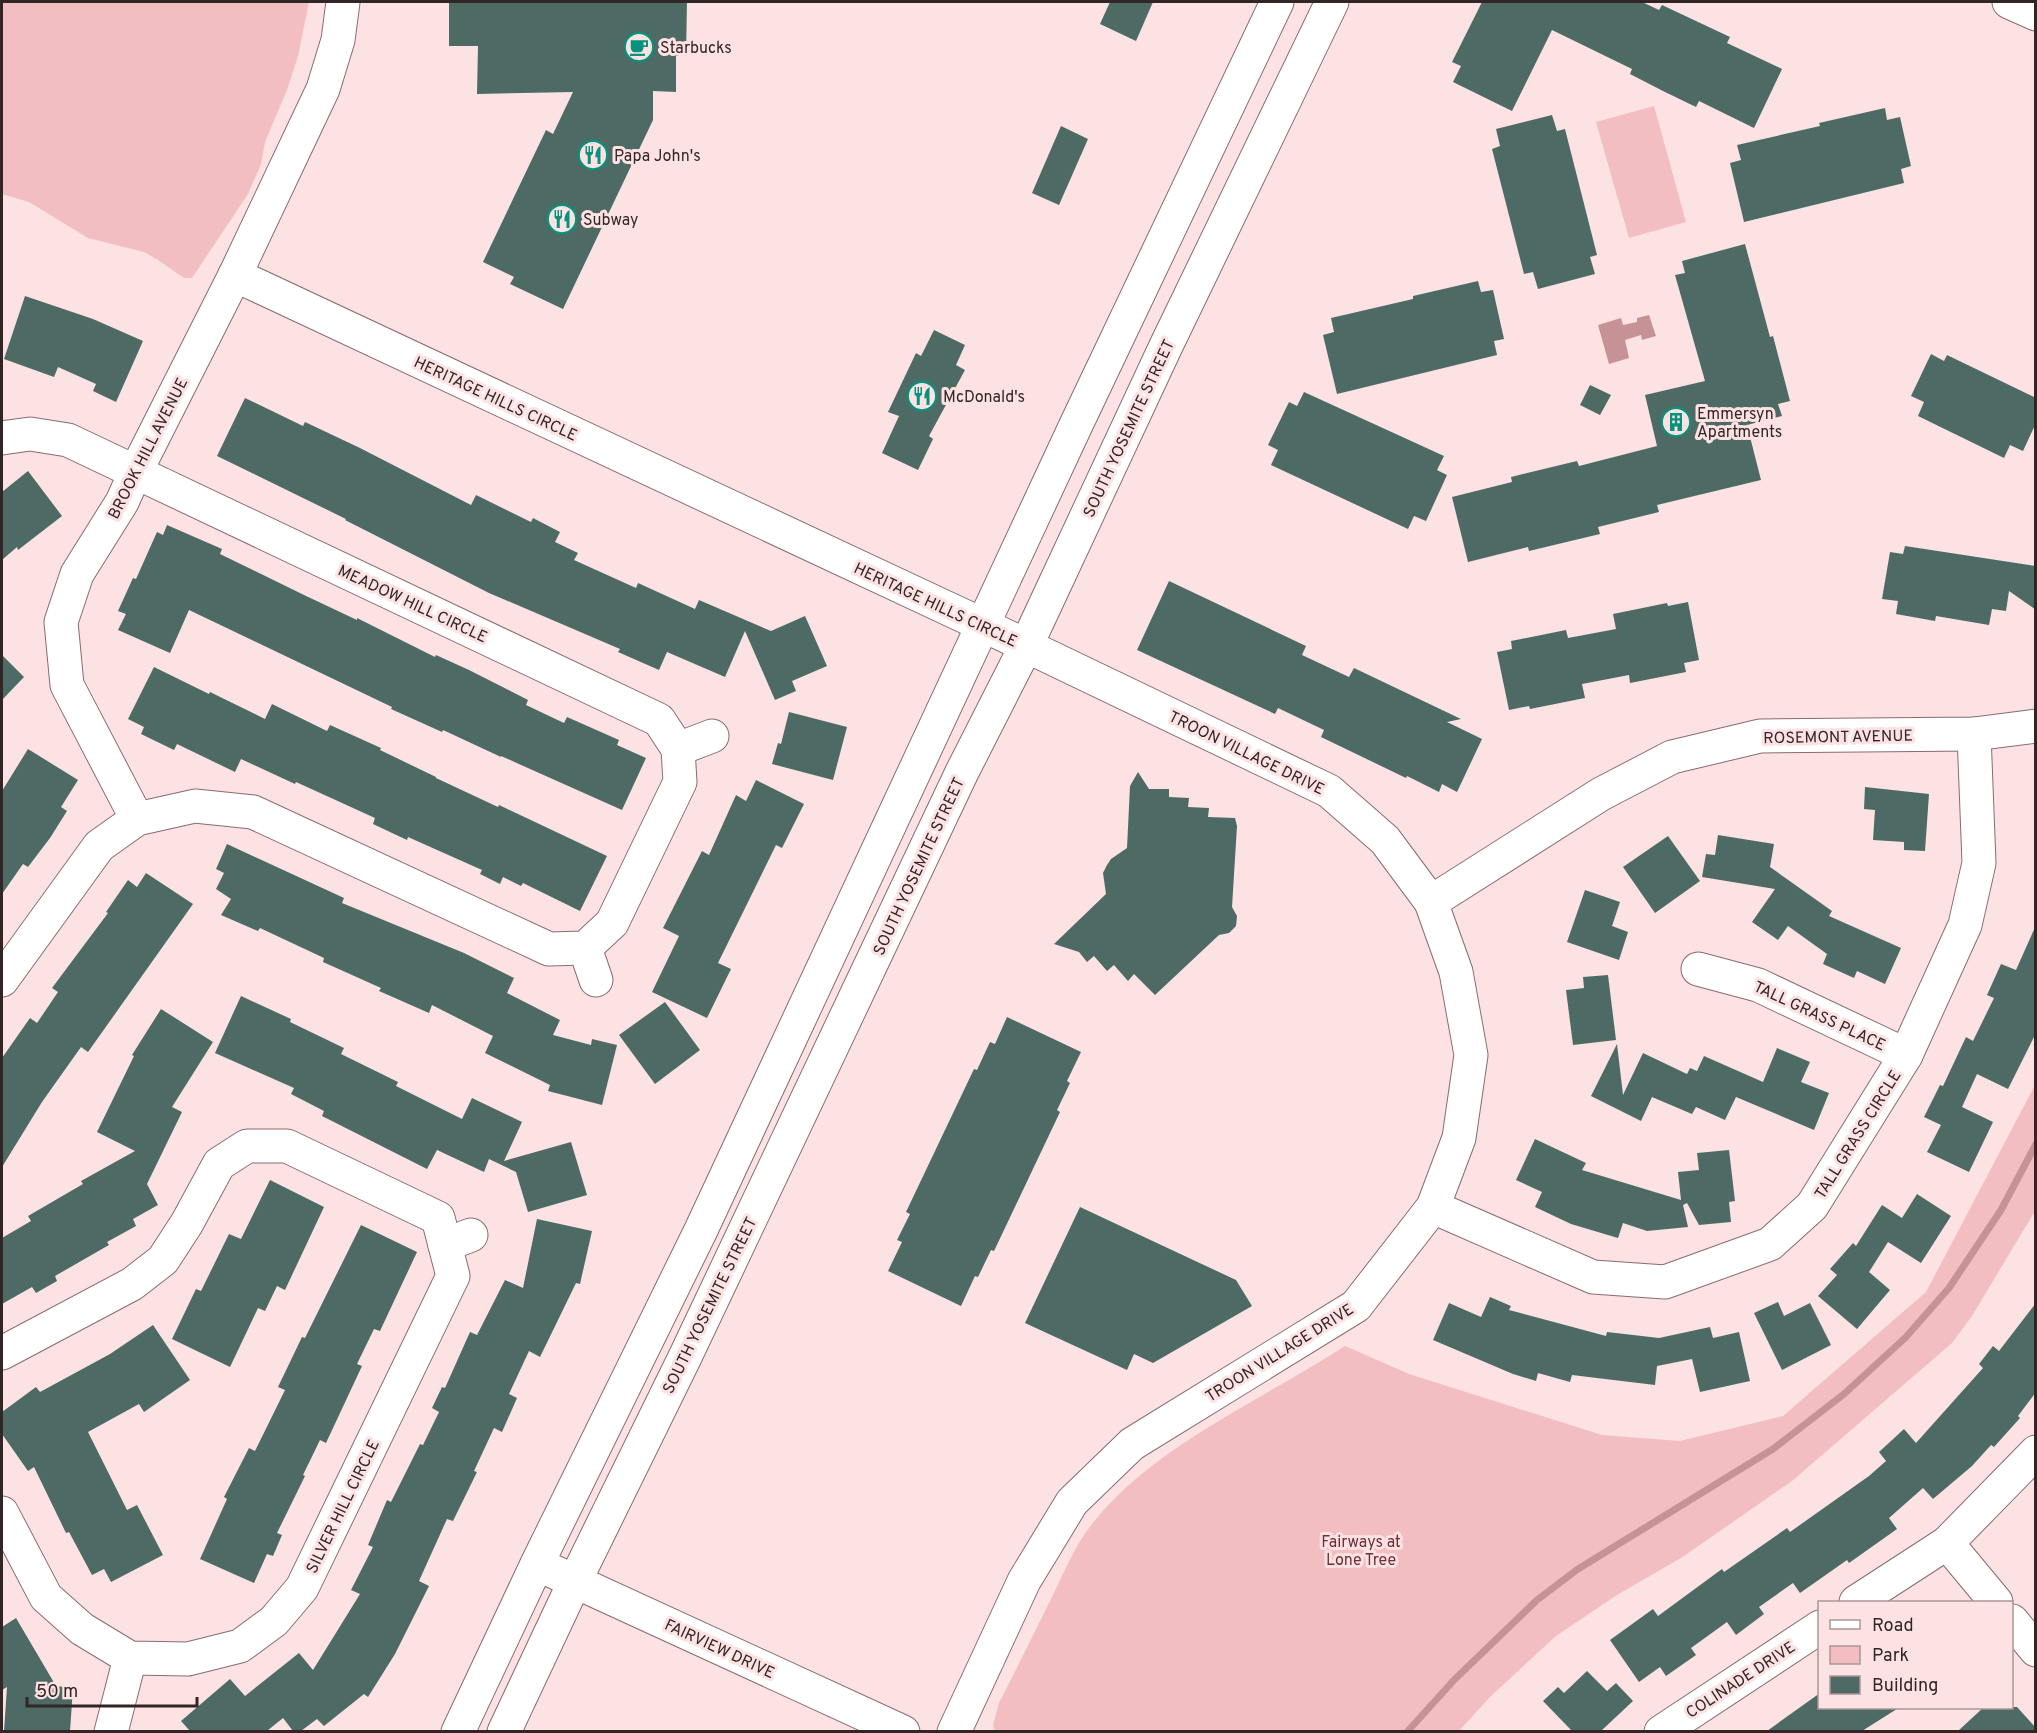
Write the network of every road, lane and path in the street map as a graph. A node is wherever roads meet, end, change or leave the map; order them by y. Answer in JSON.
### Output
{"nodes":[{"id":1,"x":343,"y":2,"type":"edge"},
{"id":2,"x":1277,"y":2,"type":"edge"},
{"id":3,"x":1332,"y":2,"type":"edge"},
{"id":4,"x":2010,"y":2,"type":"edge"},
{"id":5,"x":2036,"y":14,"type":"edge"},
{"id":6,"x":234,"y":275,"type":"junction"},
{"id":7,"x":2,"y":438,"type":"edge"},
{"id":8,"x":136,"y":471,"type":"junction"},
{"id":9,"x":982,"y":625,"type":"junction"},
{"id":10,"x":1026,"y":646,"type":"junction"},
{"id":11,"x":2036,"y":726,"type":"edge"},
{"id":12,"x":1974,"y":734,"type":"junction"},
{"id":13,"x":712,"y":736,"type":"dead end"},
{"id":14,"x":678,"y":749,"type":"junction"},
{"id":15,"x":137,"y":819,"type":"junction"},
{"id":16,"x":1431,"y":902,"type":"junction"},
{"id":17,"x":585,"y":948,"type":"junction"},
{"id":18,"x":1698,"y":969,"type":"dead end"},
{"id":19,"x":2,"y":980,"type":"edge"},
{"id":20,"x":596,"y":980,"type":"dead end"},
{"id":21,"x":1906,"y":1055,"type":"junction"},
{"id":22,"x":1433,"y":1207,"type":"junction"},
{"id":23,"x":2,"y":1353,"type":"edge"},
{"id":24,"x":2036,"y":1452,"type":"edge"},
{"id":25,"x":2,"y":1513,"type":"edge"},
{"id":26,"x":1947,"y":1543,"type":"junction"},
{"id":27,"x":537,"y":1564,"type":"junction"},
{"id":28,"x":575,"y":1581,"type":"junction"},
{"id":29,"x":1858,"y":1601,"type":"edge"},
{"id":30,"x":1995,"y":1601,"type":"edge"},
{"id":31,"x":2013,"y":1622,"type":"edge"},
{"id":32,"x":1818,"y":1628,"type":"edge"},
{"id":33,"x":2036,"y":1650,"type":"edge"},
{"id":34,"x":130,"y":1658,"type":"junction"},
{"id":35,"x":111,"y":1731,"type":"edge"},
{"id":36,"x":458,"y":1731,"type":"edge"},
{"id":37,"x":504,"y":1731,"type":"edge"},
{"id":38,"x":903,"y":1731,"type":"edge"},
{"id":39,"x":954,"y":1731,"type":"edge"},
{"id":40,"x":1660,"y":1731,"type":"edge"}],
"edges":[{"from":1,"to":6,"type":"street"},
{"from":2,"to":9,"type":"street"},
{"from":3,"to":10,"type":"street","name":"SOUTH YOSEMITE STREET"},
{"from":4,"to":5,"type":"street"},
{"from":6,"to":8,"type":"street","name":"BROOK HILL AVENUE"},
{"from":6,"to":9,"type":"street","name":"HERITAGE HILLS CIRCLE"},
{"from":7,"to":8,"type":"street","name":"MEADOW HILL CIRCLE"},
{"from":8,"to":14,"type":"street","name":"MEADOW HILL CIRCLE"},
{"from":8,"to":15,"type":"street","name":"BROOK HILL AVENUE"},
{"from":9,"to":10,"type":"street","name":"HERITAGE HILLS CIRCLE"},
{"from":9,"to":27,"type":"street"},
{"from":10,"to":16,"type":"street","name":"TROON VILLAGE DRIVE"},
{"from":10,"to":28,"type":"street","name":"SOUTH YOSEMITE STREET"},
{"from":11,"to":12,"type":"street","name":"ROSEMONT AVENUE"},
{"from":12,"to":16,"type":"street","name":"ROSEMONT AVENUE"},
{"from":12,"to":21,"type":"street","name":"TALL GRASS CIRCLE"},
{"from":13,"to":14,"type":"street"},
{"from":14,"to":17,"type":"street","name":"MEADOW HILL CIRCLE"},
{"from":15,"to":17,"type":"street"},
{"from":15,"to":19,"type":"street"},
{"from":16,"to":22,"type":"street","name":"TROON VILLAGE DRIVE"},
{"from":17,"to":20,"type":"street"},
{"from":18,"to":21,"type":"street","name":"TALL GRASS PLACE"},
{"from":21,"to":22,"type":"street","name":"TALL GRASS CIRCLE"},
{"from":22,"to":39,"type":"street","name":"TROON VILLAGE DRIVE"},
{"from":23,"to":34,"type":"street","name":"SILVER HILL CIRCLE"},
{"from":24,"to":26,"type":"street"},
{"from":25,"to":34,"type":"street"},
{"from":26,"to":29,"type":"street"},
{"from":26,"to":30,"type":"street"},
{"from":27,"to":28,"type":"street","name":"FAIRVIEW DRIVE"},
{"from":27,"to":36,"type":"street"},
{"from":28,"to":37,"type":"street","name":"SOUTH YOSEMITE STREET"},
{"from":28,"to":38,"type":"street","name":"FAIRVIEW DRIVE"},
{"from":31,"to":33,"type":"street"},
{"from":32,"to":40,"type":"street","name":"COLINADE DRIVE"},
{"from":34,"to":35,"type":"street"}]}
